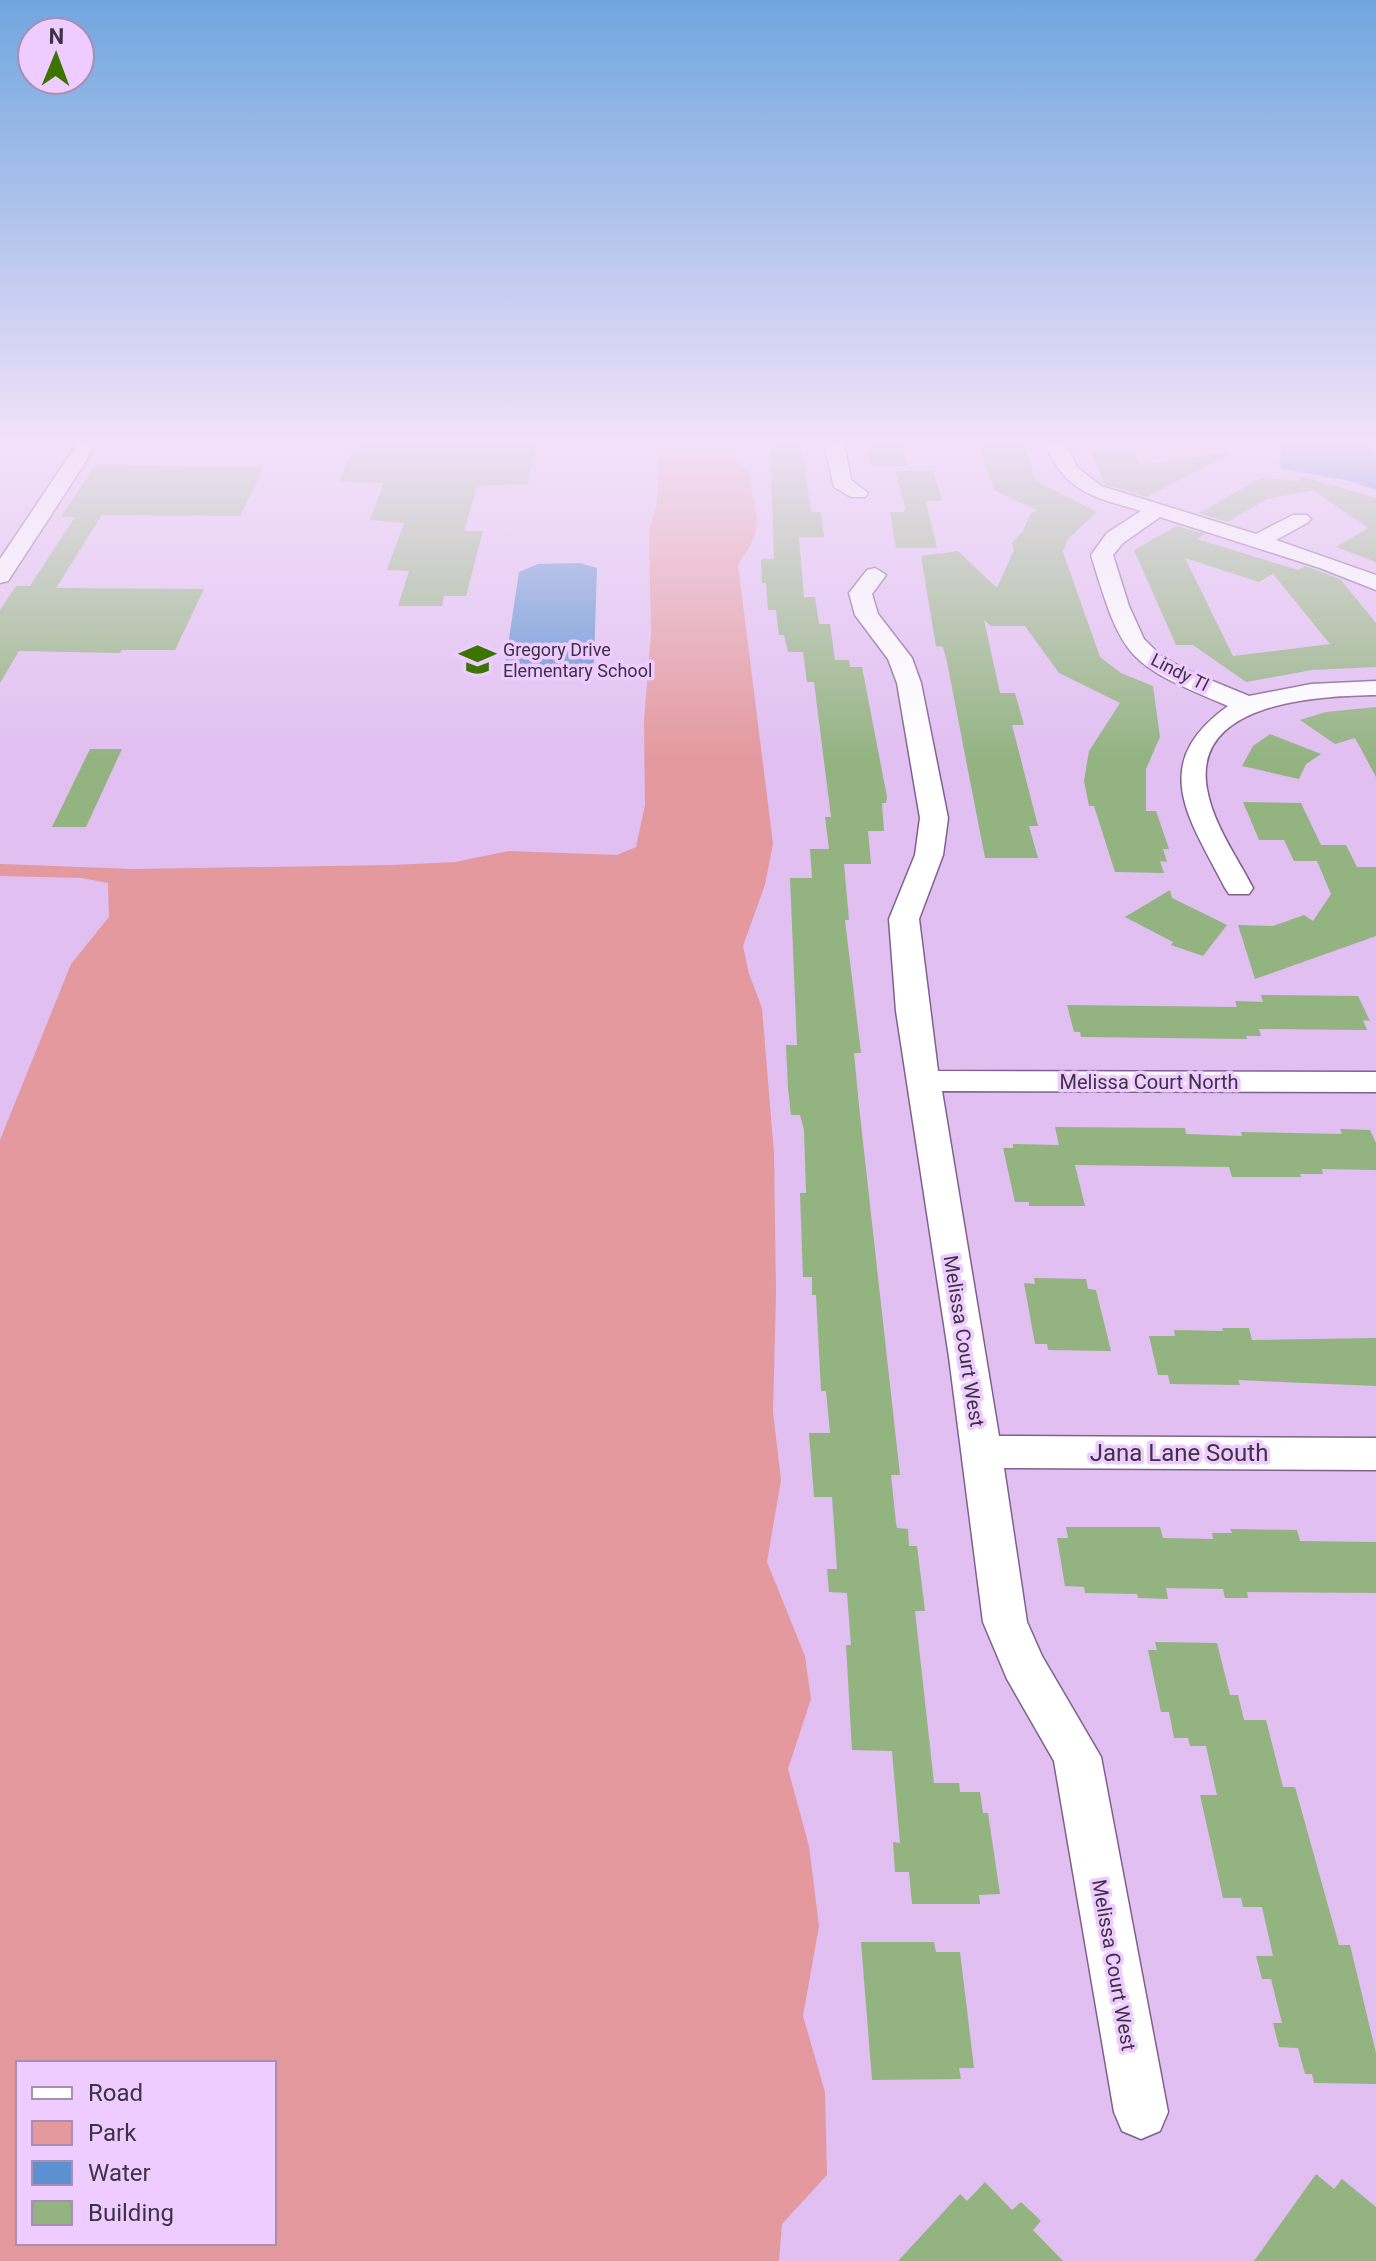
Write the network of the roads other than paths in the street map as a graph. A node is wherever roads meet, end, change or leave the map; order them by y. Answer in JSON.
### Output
{"nodes":[{"id":1,"x":18,"y":549,"type":"edge"},
{"id":2,"x":1107,"y":549,"type":"edge"},
{"id":3,"x":1282,"y":549,"type":"edge"},
{"id":4,"x":875,"y":575,"type":"dead end"},
{"id":5,"x":0,"y":576,"type":"edge"},
{"id":6,"x":1376,"y":583,"type":"edge"},
{"id":7,"x":1376,"y":688,"type":"edge"},
{"id":8,"x":1247,"y":705,"type":"junction"},
{"id":9,"x":1239,"y":888,"type":"dead end"},
{"id":10,"x":921,"y":1081,"type":"junction"},
{"id":11,"x":1376,"y":1082,"type":"edge"},
{"id":12,"x":982,"y":1452,"type":"junction"},
{"id":13,"x":1376,"y":1454,"type":"edge"},
{"id":14,"x":1141,"y":2112,"type":"dead end"}],
"edges":[{"from":1,"to":5,"type":"street"},
{"from":2,"to":8,"type":"street","name":"Lindy Tl"},
{"from":3,"to":6,"type":"street"},
{"from":4,"to":10,"type":"street","name":"Melissa Court West"},
{"from":7,"to":8,"type":"street"},
{"from":8,"to":9,"type":"street"},
{"from":10,"to":11,"type":"street","name":"Melissa Court North"},
{"from":10,"to":12,"type":"street","name":"Melissa Court West"},
{"from":12,"to":13,"type":"street","name":"Jana Lane South"},
{"from":12,"to":14,"type":"street","name":"Melissa Court West"}]}
